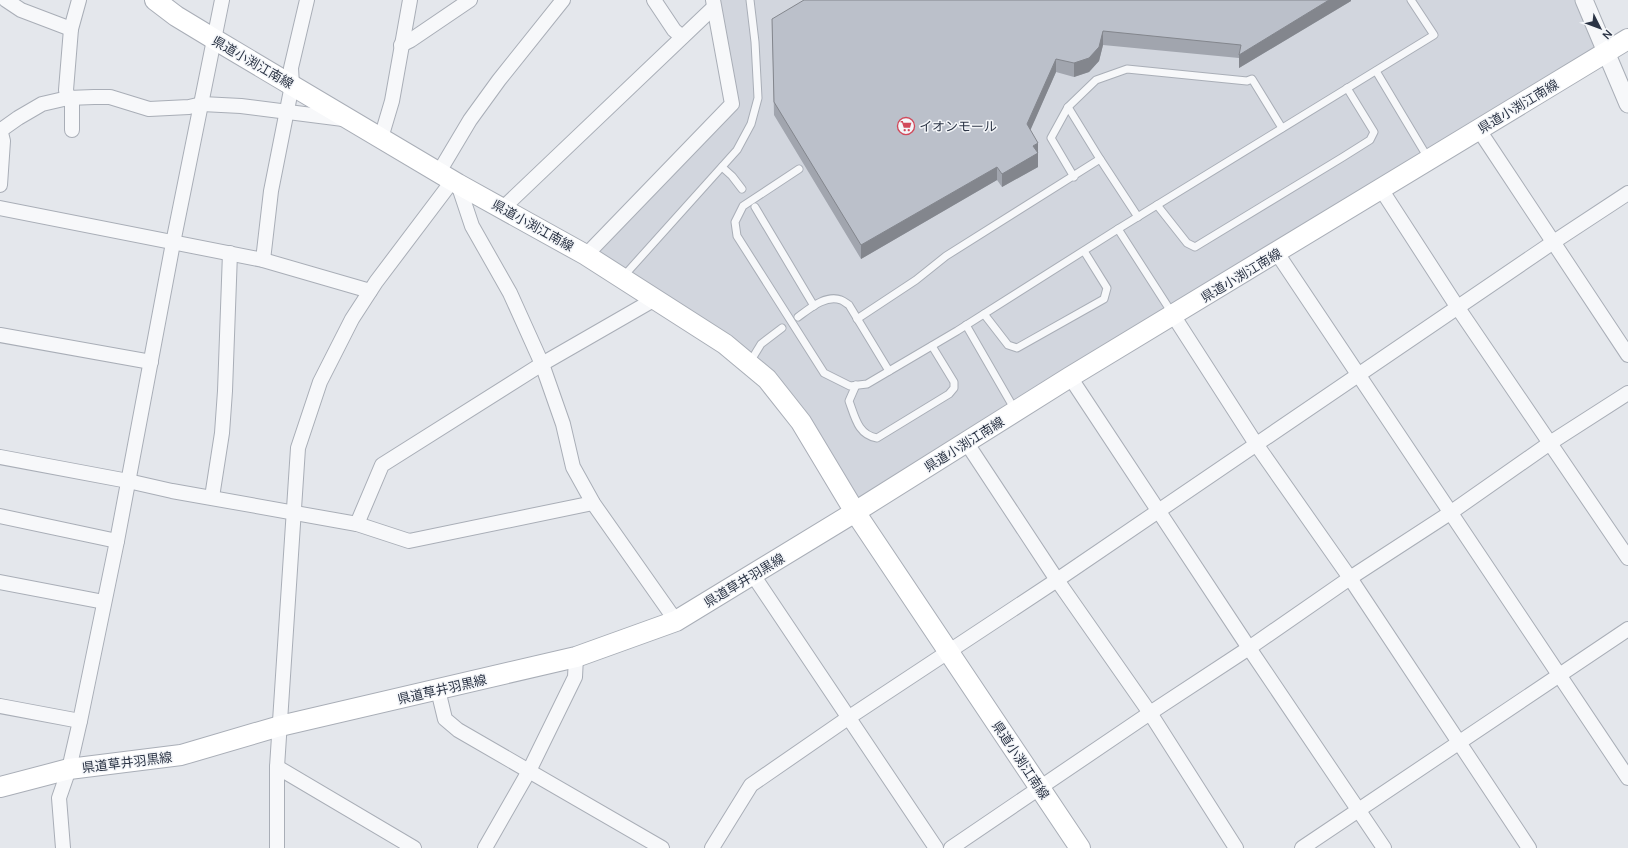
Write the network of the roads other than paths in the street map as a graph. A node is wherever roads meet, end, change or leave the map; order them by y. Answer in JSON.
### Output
{"nodes":[{"id":1,"x":6,"y":0,"type":"edge"},
{"id":2,"x":79,"y":0,"type":"edge"},
{"id":3,"x":155,"y":0,"type":"edge"},
{"id":4,"x":222,"y":0,"type":"edge"},
{"id":5,"x":307,"y":0,"type":"edge"},
{"id":6,"x":410,"y":0,"type":"edge"},
{"id":7,"x":470,"y":0,"type":"edge"},
{"id":8,"x":563,"y":0,"type":"edge"},
{"id":9,"x":654,"y":0,"type":"edge"},
{"id":10,"x":750,"y":0,"type":"edge"},
{"id":11,"x":1411,"y":0,"type":"edge"},
{"id":12,"x":1584,"y":0,"type":"edge"},
{"id":13,"x":713,"y":4,"type":"edge"},
{"id":14,"x":71,"y":29,"type":"junction"},
{"id":15,"x":682,"y":37,"type":"junction"},
{"id":16,"x":1628,"y":39,"type":"edge"},
{"id":17,"x":214,"y":40,"type":"junction"},
{"id":18,"x":401,"y":46,"type":"junction"},
{"id":19,"x":1606,"y":53,"type":"junction"},
{"id":20,"x":1376,"y":70,"type":"junction"},
{"id":21,"x":292,"y":85,"type":"junction"},
{"id":22,"x":1347,"y":88,"type":"junction"},
{"id":23,"x":68,"y":98,"type":"junction"},
{"id":24,"x":202,"y":104,"type":"junction"},
{"id":25,"x":1628,"y":104,"type":"edge"},
{"id":26,"x":1068,"y":107,"type":"junction"},
{"id":27,"x":287,"y":112,"type":"junction"},
{"id":28,"x":351,"y":120,"type":"junction"},
{"id":29,"x":1282,"y":128,"type":"junction"},
{"id":30,"x":1,"y":130,"type":"edge"},
{"id":31,"x":72,"y":130,"type":"dead end"},
{"id":32,"x":1479,"y":130,"type":"junction"},
{"id":33,"x":381,"y":138,"type":"junction"},
{"id":34,"x":1100,"y":159,"type":"junction"},
{"id":35,"x":1430,"y":160,"type":"junction"},
{"id":36,"x":722,"y":167,"type":"junction"},
{"id":37,"x":799,"y":169,"type":"dead end"},
{"id":38,"x":1074,"y":177,"type":"junction"},
{"id":39,"x":450,"y":178,"type":"junction"},
{"id":40,"x":0,"y":185,"type":"edge"},
{"id":41,"x":742,"y":189,"type":"dead end"},
{"id":42,"x":1381,"y":189,"type":"junction"},
{"id":43,"x":1628,"y":193,"type":"edge"},
{"id":44,"x":1158,"y":205,"type":"junction"},
{"id":45,"x":755,"y":207,"type":"dead end"},
{"id":46,"x":0,"y":208,"type":"edge"},
{"id":47,"x":503,"y":208,"type":"junction"},
{"id":48,"x":1138,"y":217,"type":"junction"},
{"id":49,"x":1118,"y":229,"type":"junction"},
{"id":50,"x":173,"y":243,"type":"junction"},
{"id":51,"x":1552,"y":243,"type":"junction"},
{"id":52,"x":1084,"y":251,"type":"junction"},
{"id":53,"x":230,"y":253,"type":"junction"},
{"id":54,"x":1277,"y":253,"type":"junction"},
{"id":55,"x":586,"y":255,"type":"junction"},
{"id":56,"x":263,"y":260,"type":"junction"},
{"id":57,"x":622,"y":278,"type":"junction"},
{"id":58,"x":370,"y":291,"type":"junction"},
{"id":59,"x":655,"y":299,"type":"junction"},
{"id":60,"x":814,"y":306,"type":"junction"},
{"id":61,"x":1458,"y":308,"type":"junction"},
{"id":62,"x":984,"y":314,"type":"junction"},
{"id":63,"x":1173,"y":315,"type":"junction"},
{"id":64,"x":798,"y":317,"type":"dead end"},
{"id":65,"x":857,"y":318,"type":"junction"},
{"id":66,"x":966,"y":325,"type":"junction"},
{"id":67,"x":782,"y":328,"type":"dead end"},
{"id":68,"x":0,"y":335,"type":"edge"},
{"id":69,"x":932,"y":346,"type":"junction"},
{"id":70,"x":1628,"y":355,"type":"edge"},
{"id":71,"x":151,"y":362,"type":"junction"},
{"id":72,"x":542,"y":364,"type":"junction"},
{"id":73,"x":749,"y":364,"type":"junction"},
{"id":74,"x":889,"y":371,"type":"junction"},
{"id":75,"x":1359,"y":376,"type":"junction"},
{"id":76,"x":1070,"y":377,"type":"junction"},
{"id":77,"x":856,"y":386,"type":"junction"},
{"id":78,"x":1628,"y":393,"type":"edge"},
{"id":79,"x":1016,"y":411,"type":"junction"},
{"id":80,"x":966,"y":442,"type":"junction"},
{"id":81,"x":1550,"y":443,"type":"junction"},
{"id":82,"x":1256,"y":444,"type":"junction"},
{"id":83,"x":0,"y":457,"type":"edge"},
{"id":84,"x":128,"y":481,"type":"junction"},
{"id":85,"x":212,"y":497,"type":"junction"},
{"id":86,"x":593,"y":503,"type":"junction"},
{"id":87,"x":1158,"y":510,"type":"junction"},
{"id":88,"x":855,"y":512,"type":"junction"},
{"id":89,"x":294,"y":513,"type":"junction"},
{"id":90,"x":1450,"y":513,"type":"junction"},
{"id":91,"x":0,"y":516,"type":"edge"},
{"id":92,"x":357,"y":524,"type":"junction"},
{"id":93,"x":118,"y":541,"type":"junction"},
{"id":94,"x":1628,"y":558,"type":"edge"},
{"id":95,"x":753,"y":574,"type":"junction"},
{"id":96,"x":1350,"y":578,"type":"junction"},
{"id":97,"x":1056,"y":580,"type":"junction"},
{"id":98,"x":0,"y":582,"type":"edge"},
{"id":99,"x":104,"y":602,"type":"junction"},
{"id":100,"x":676,"y":621,"type":"junction"},
{"id":101,"x":1628,"y":629,"type":"edge"},
{"id":102,"x":1249,"y":648,"type":"junction"},
{"id":103,"x":949,"y":651,"type":"junction"},
{"id":104,"x":576,"y":657,"type":"junction"},
{"id":105,"x":1559,"y":675,"type":"junction"},
{"id":106,"x":438,"y":690,"type":"junction"},
{"id":107,"x":0,"y":706,"type":"edge"},
{"id":108,"x":1150,"y":713,"type":"junction"},
{"id":109,"x":848,"y":718,"type":"junction"},
{"id":110,"x":80,"y":721,"type":"junction"},
{"id":111,"x":280,"y":726,"type":"junction"},
{"id":112,"x":1458,"y":743,"type":"junction"},
{"id":113,"x":277,"y":767,"type":"junction"},
{"id":114,"x":69,"y":770,"type":"junction"},
{"id":115,"x":529,"y":771,"type":"junction"},
{"id":116,"x":1628,"y":778,"type":"edge"},
{"id":117,"x":0,"y":787,"type":"edge"},
{"id":118,"x":1040,"y":788,"type":"junction"},
{"id":119,"x":1358,"y":810,"type":"junction"},
{"id":120,"x":64,"y":848,"type":"edge"},
{"id":121,"x":277,"y":848,"type":"edge"},
{"id":122,"x":414,"y":848,"type":"edge"},
{"id":123,"x":485,"y":848,"type":"edge"},
{"id":124,"x":662,"y":848,"type":"edge"},
{"id":125,"x":712,"y":848,"type":"edge"},
{"id":126,"x":936,"y":848,"type":"edge"},
{"id":127,"x":951,"y":848,"type":"edge"},
{"id":128,"x":1080,"y":848,"type":"edge"},
{"id":129,"x":1236,"y":848,"type":"edge"},
{"id":130,"x":1302,"y":848,"type":"edge"},
{"id":131,"x":1384,"y":848,"type":"edge"},
{"id":132,"x":1529,"y":848,"type":"edge"}],
"edges":[{"from":1,"to":14,"type":"street"},
{"from":2,"to":14,"type":"street"},
{"from":3,"to":17,"type":"main road","name":"県道小渕江南線"},
{"from":4,"to":17,"type":"street"},
{"from":5,"to":21,"type":"street"},
{"from":6,"to":18,"type":"street"},
{"from":7,"to":18,"type":"street"},
{"from":8,"to":39,"type":"street"},
{"from":9,"to":15,"type":"street"},
{"from":10,"to":36,"type":"lane"},
{"from":11,"to":20,"type":"lane"},
{"from":12,"to":19,"type":"street"},
{"from":13,"to":15,"type":"street"},
{"from":13,"to":55,"type":"street"},
{"from":14,"to":23,"type":"street"},
{"from":15,"to":47,"type":"street"},
{"from":16,"to":19,"type":"main road","name":"県道小渕江南線"},
{"from":17,"to":21,"type":"main road","name":"県道小渕江南線"},
{"from":17,"to":24,"type":"street"},
{"from":18,"to":33,"type":"street"},
{"from":19,"to":25,"type":"street"},
{"from":19,"to":32,"type":"main road","name":"県道小渕江南線"},
{"from":20,"to":22,"type":"lane"},
{"from":20,"to":35,"type":"lane"},
{"from":21,"to":27,"type":"street"},
{"from":21,"to":28,"type":"main road","name":"県道小渕江南線"},
{"from":22,"to":29,"type":"lane"},
{"from":22,"to":44,"type":"lane"},
{"from":23,"to":24,"type":"street"},
{"from":23,"to":30,"type":"street"},
{"from":23,"to":31,"type":"street"},
{"from":24,"to":27,"type":"street"},
{"from":24,"to":50,"type":"street"},
{"from":26,"to":29,"type":"lane"},
{"from":26,"to":34,"type":"lane"},
{"from":26,"to":38,"type":"lane"},
{"from":27,"to":28,"type":"street"},
{"from":27,"to":56,"type":"street"},
{"from":28,"to":33,"type":"main road","name":"県道小渕江南線"},
{"from":29,"to":44,"type":"lane"},
{"from":30,"to":40,"type":"street"},
{"from":32,"to":35,"type":"main road","name":"県道小渕江南線"},
{"from":32,"to":51,"type":"street"},
{"from":33,"to":39,"type":"main road","name":"県道小渕江南線"},
{"from":34,"to":38,"type":"lane"},
{"from":34,"to":48,"type":"lane"},
{"from":35,"to":42,"type":"main road","name":"県道小渕江南線"},
{"from":36,"to":41,"type":"lane"},
{"from":36,"to":57,"type":"lane"},
{"from":37,"to":77,"type":"lane"},
{"from":38,"to":65,"type":"lane"},
{"from":39,"to":47,"type":"main road","name":"県道小渕江南線"},
{"from":39,"to":58,"type":"street"},
{"from":39,"to":72,"type":"street"},
{"from":42,"to":54,"type":"main road","name":"県道小渕江南線"},
{"from":42,"to":61,"type":"street"},
{"from":43,"to":51,"type":"street"},
{"from":44,"to":48,"type":"lane"},
{"from":45,"to":60,"type":"lane"},
{"from":46,"to":50,"type":"street"},
{"from":47,"to":55,"type":"main road","name":"県道小渕江南線"},
{"from":48,"to":49,"type":"lane"},
{"from":49,"to":52,"type":"lane"},
{"from":49,"to":63,"type":"lane"},
{"from":50,"to":53,"type":"street"},
{"from":50,"to":71,"type":"street"},
{"from":51,"to":61,"type":"street"},
{"from":51,"to":70,"type":"street"},
{"from":52,"to":62,"type":"lane"},
{"from":52,"to":62,"type":"lane"},
{"from":53,"to":56,"type":"street"},
{"from":53,"to":85,"type":"street"},
{"from":54,"to":63,"type":"main road","name":"県道小渕江南線"},
{"from":54,"to":75,"type":"street"},
{"from":55,"to":57,"type":"main road","name":"県道小渕江南線"},
{"from":56,"to":58,"type":"street"},
{"from":57,"to":59,"type":"main road","name":"県道小渕江南線"},
{"from":58,"to":89,"type":"street"},
{"from":59,"to":72,"type":"street"},
{"from":59,"to":73,"type":"main road","name":"県道小渕江南線"},
{"from":60,"to":64,"type":"lane"},
{"from":60,"to":65,"type":"lane"},
{"from":61,"to":75,"type":"street"},
{"from":61,"to":81,"type":"street"},
{"from":62,"to":66,"type":"lane"},
{"from":63,"to":76,"type":"main road","name":"県道小渕江南線"},
{"from":63,"to":82,"type":"street"},
{"from":65,"to":74,"type":"lane"},
{"from":66,"to":69,"type":"lane"},
{"from":66,"to":79,"type":"lane"},
{"from":67,"to":73,"type":"lane"},
{"from":68,"to":71,"type":"street"},
{"from":69,"to":74,"type":"lane"},
{"from":69,"to":77,"type":"lane"},
{"from":71,"to":84,"type":"street"},
{"from":72,"to":86,"type":"street"},
{"from":72,"to":92,"type":"street"},
{"from":73,"to":88,"type":"main road","name":"県道小渕江南線"},
{"from":74,"to":77,"type":"lane"},
{"from":75,"to":82,"type":"street"},
{"from":75,"to":90,"type":"street"},
{"from":76,"to":79,"type":"main road","name":"県道小渕江南線"},
{"from":76,"to":87,"type":"street"},
{"from":78,"to":81,"type":"street"},
{"from":79,"to":80,"type":"main road","name":"県道小渕江南線"},
{"from":80,"to":88,"type":"main road","name":"県道小渕江南線"},
{"from":80,"to":97,"type":"street"},
{"from":81,"to":90,"type":"street"},
{"from":81,"to":94,"type":"street"},
{"from":82,"to":87,"type":"street"},
{"from":82,"to":96,"type":"street"},
{"from":83,"to":84,"type":"street"},
{"from":84,"to":85,"type":"street"},
{"from":84,"to":93,"type":"street"},
{"from":85,"to":89,"type":"street"},
{"from":86,"to":92,"type":"street"},
{"from":86,"to":100,"type":"street"},
{"from":87,"to":97,"type":"street"},
{"from":87,"to":102,"type":"street"},
{"from":88,"to":95,"type":"main road","name":"県道草井羽黒線"},
{"from":88,"to":103,"type":"main road","name":"県道小渕江南線"},
{"from":89,"to":92,"type":"street"},
{"from":89,"to":111,"type":"street"},
{"from":90,"to":96,"type":"street"},
{"from":90,"to":105,"type":"street"},
{"from":91,"to":93,"type":"street"},
{"from":93,"to":99,"type":"street"},
{"from":95,"to":100,"type":"main road","name":"県道草井羽黒線"},
{"from":95,"to":109,"type":"street"},
{"from":96,"to":102,"type":"street"},
{"from":96,"to":112,"type":"street"},
{"from":97,"to":103,"type":"street"},
{"from":97,"to":108,"type":"street"},
{"from":98,"to":99,"type":"street"},
{"from":99,"to":110,"type":"street"},
{"from":100,"to":104,"type":"main road","name":"県道草井羽黒線"},
{"from":101,"to":105,"type":"street"},
{"from":102,"to":108,"type":"street"},
{"from":102,"to":119,"type":"street"},
{"from":103,"to":109,"type":"street"},
{"from":103,"to":118,"type":"main road","name":"県道小渕江南線"},
{"from":104,"to":106,"type":"main road","name":"県道草井羽黒線"},
{"from":104,"to":115,"type":"street"},
{"from":105,"to":112,"type":"street"},
{"from":105,"to":116,"type":"street"},
{"from":106,"to":111,"type":"main road","name":"県道草井羽黒線"},
{"from":106,"to":115,"type":"street"},
{"from":107,"to":110,"type":"street"},
{"from":108,"to":118,"type":"street"},
{"from":108,"to":129,"type":"street"},
{"from":109,"to":125,"type":"street"},
{"from":109,"to":126,"type":"street"},
{"from":110,"to":114,"type":"street"},
{"from":111,"to":113,"type":"street"},
{"from":111,"to":114,"type":"main road","name":"県道草井羽黒線"},
{"from":112,"to":119,"type":"street"},
{"from":112,"to":132,"type":"street"},
{"from":113,"to":121,"type":"street"},
{"from":113,"to":122,"type":"street"},
{"from":114,"to":117,"type":"main road","name":"県道草井羽黒線"},
{"from":114,"to":120,"type":"street"},
{"from":115,"to":123,"type":"street"},
{"from":115,"to":124,"type":"street"},
{"from":118,"to":127,"type":"street"},
{"from":118,"to":128,"type":"main road","name":"県道小渕江南線"},
{"from":119,"to":130,"type":"street"},
{"from":119,"to":131,"type":"street"}]}
